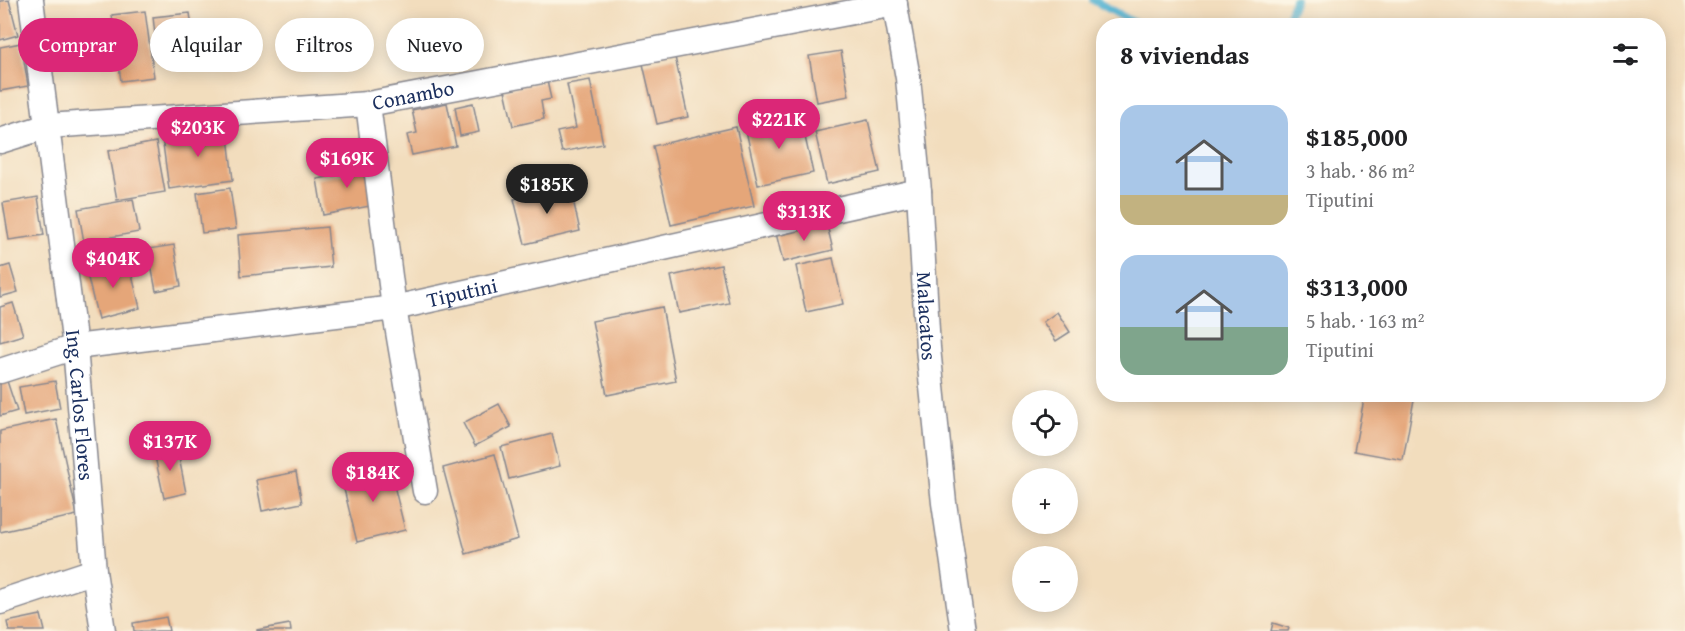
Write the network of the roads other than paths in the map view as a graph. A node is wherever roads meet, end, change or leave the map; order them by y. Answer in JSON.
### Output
{"nodes":[{"id":1,"x":31,"y":0,"type":"edge"},
{"id":2,"x":894,"y":2,"type":"edge"},
{"id":3,"x":368,"y":104,"type":"junction"},
{"id":4,"x":48,"y":126,"type":"junction"},
{"id":5,"x":0,"y":141,"type":"edge"},
{"id":6,"x":919,"y":191,"type":"junction"},
{"id":7,"x":394,"y":308,"type":"junction"},
{"id":8,"x":75,"y":347,"type":"junction"},
{"id":9,"x":0,"y":371,"type":"edge"},
{"id":10,"x":425,"y":491,"type":"dead end"},
{"id":11,"x":94,"y":571,"type":"junction"},
{"id":12,"x":0,"y":602,"type":"edge"},
{"id":13,"x":103,"y":631,"type":"edge"},
{"id":14,"x":963,"y":631,"type":"edge"}],
"edges":[{"from":1,"to":4,"type":"street","name":"Ing. Carlos Flores"},
{"from":2,"to":3,"type":"street","name":"Conambo"},
{"from":2,"to":6,"type":"street","name":"Malacatos"},
{"from":3,"to":4,"type":"street","name":"Conambo"},
{"from":3,"to":7,"type":"street"},
{"from":4,"to":5,"type":"street","name":"Conambo"},
{"from":4,"to":8,"type":"street","name":"Ing. Carlos Flores"},
{"from":6,"to":7,"type":"street","name":"Tiputini"},
{"from":6,"to":14,"type":"street","name":"Malacatos"},
{"from":7,"to":8,"type":"street","name":"Tiputini"},
{"from":7,"to":10,"type":"street"},
{"from":8,"to":9,"type":"street","name":"Tiputini"},
{"from":8,"to":11,"type":"street","name":"Ing. Carlos Flores"},
{"from":11,"to":12,"type":"street"},
{"from":11,"to":13,"type":"street","name":"Ing. Carlos Flores"}]}
